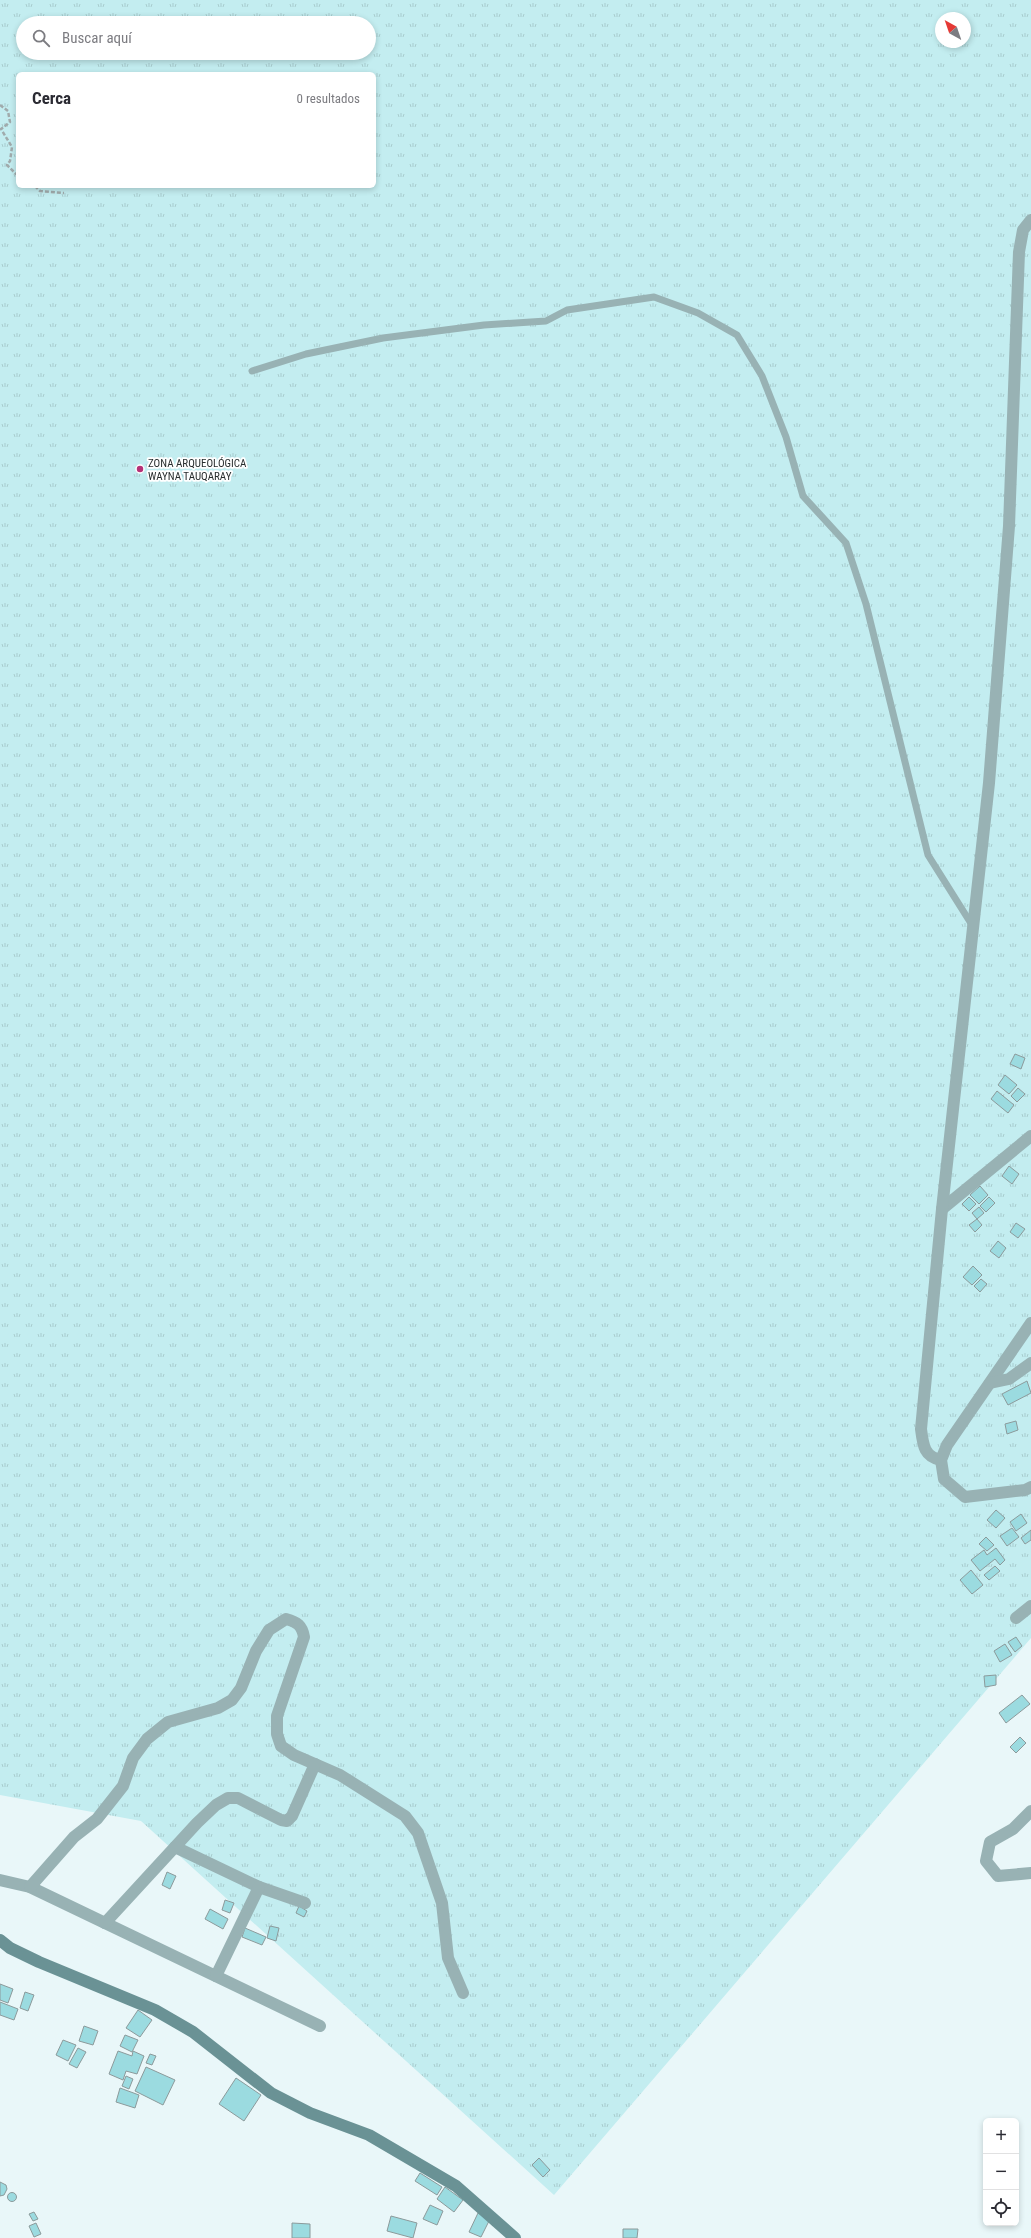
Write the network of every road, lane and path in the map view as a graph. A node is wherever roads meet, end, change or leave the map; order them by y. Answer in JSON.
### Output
{"nodes":[{"id":1,"x":0,"y":105,"type":"edge"},
{"id":2,"x":16,"y":174,"type":"edge"},
{"id":3,"x":36,"y":188,"type":"edge"},
{"id":4,"x":64,"y":193,"type":"dead end"},
{"id":5,"x":1031,"y":222,"type":"edge"},
{"id":6,"x":252,"y":371,"type":"dead end"},
{"id":7,"x":974,"y":926,"type":"junction"},
{"id":8,"x":1031,"y":1136,"type":"edge"},
{"id":9,"x":942,"y":1209,"type":"junction"},
{"id":10,"x":1031,"y":1324,"type":"edge"},
{"id":11,"x":1031,"y":1363,"type":"edge"},
{"id":12,"x":990,"y":1383,"type":"junction"},
{"id":13,"x":941,"y":1460,"type":"junction"},
{"id":14,"x":1031,"y":1487,"type":"edge"},
{"id":15,"x":1031,"y":1606,"type":"edge"},
{"id":16,"x":1016,"y":1618,"type":"dead end"},
{"id":17,"x":315,"y":1764,"type":"junction"},
{"id":18,"x":1031,"y":1811,"type":"edge"},
{"id":19,"x":175,"y":1847,"type":"junction"},
{"id":20,"x":1031,"y":1873,"type":"edge"},
{"id":21,"x":0,"y":1880,"type":"edge"},
{"id":22,"x":30,"y":1887,"type":"junction"},
{"id":23,"x":259,"y":1887,"type":"junction"},
{"id":24,"x":305,"y":1903,"type":"dead end"},
{"id":25,"x":105,"y":1923,"type":"junction"},
{"id":26,"x":0,"y":1940,"type":"edge"},
{"id":27,"x":216,"y":1976,"type":"junction"},
{"id":28,"x":463,"y":1993,"type":"dead end"},
{"id":29,"x":320,"y":2026,"type":"dead end"},
{"id":30,"x":515,"y":2238,"type":"edge"}],
"edges":[{"from":1,"to":2,"type":"path"},
{"from":3,"to":4,"type":"path"},
{"from":5,"to":7,"type":"street"},
{"from":6,"to":7,"type":"lane"},
{"from":7,"to":9,"type":"street"},
{"from":8,"to":9,"type":"street"},
{"from":9,"to":13,"type":"street"},
{"from":10,"to":12,"type":"street"},
{"from":11,"to":12,"type":"street"},
{"from":12,"to":13,"type":"street"},
{"from":13,"to":14,"type":"street"},
{"from":15,"to":16,"type":"street"},
{"from":17,"to":19,"type":"street"},
{"from":17,"to":22,"type":"street"},
{"from":17,"to":28,"type":"street"},
{"from":18,"to":20,"type":"street"},
{"from":19,"to":23,"type":"street"},
{"from":19,"to":25,"type":"street"},
{"from":21,"to":22,"type":"street"},
{"from":22,"to":25,"type":"street"},
{"from":23,"to":24,"type":"street"},
{"from":23,"to":27,"type":"street"},
{"from":25,"to":27,"type":"street"},
{"from":26,"to":30,"type":"main road"},
{"from":27,"to":29,"type":"street"}]}
